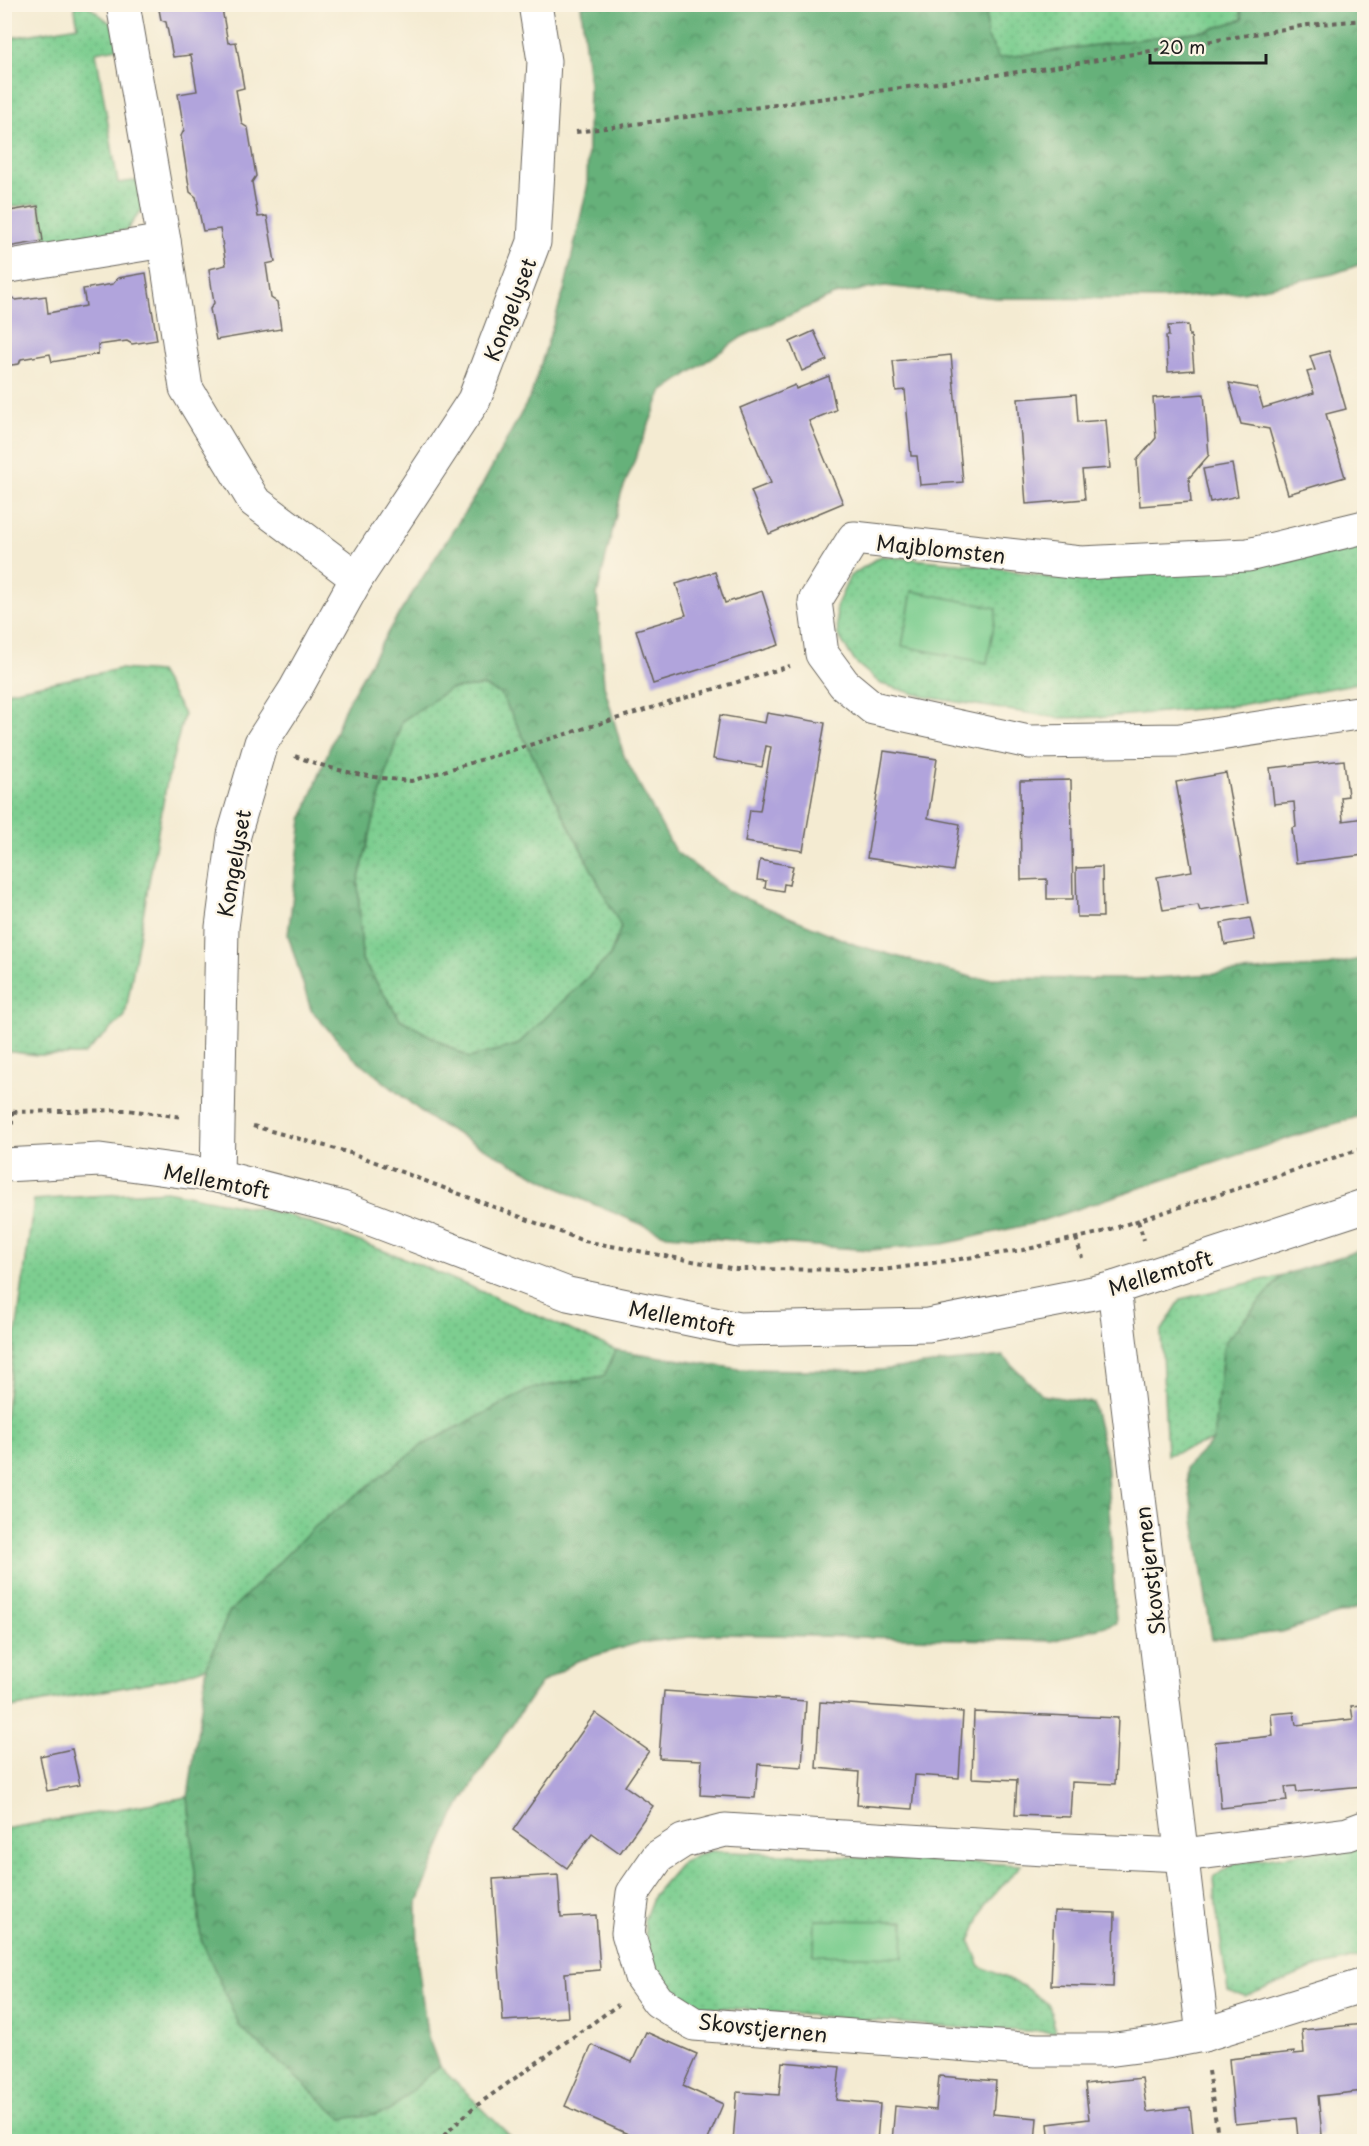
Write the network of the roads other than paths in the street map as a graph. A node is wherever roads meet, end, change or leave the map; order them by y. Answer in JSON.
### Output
{"nodes":[{"id":1,"x":123,"y":4,"type":"edge"},
{"id":2,"x":535,"y":4,"type":"edge"},
{"id":3,"x":164,"y":241,"type":"junction"},
{"id":4,"x":4,"y":267,"type":"edge"},
{"id":5,"x":1365,"y":527,"type":"edge"},
{"id":6,"x":357,"y":578,"type":"junction"},
{"id":7,"x":1365,"y":712,"type":"edge"},
{"id":8,"x":4,"y":1165,"type":"edge"},
{"id":9,"x":217,"y":1176,"type":"junction"},
{"id":10,"x":1365,"y":1206,"type":"edge"},
{"id":11,"x":1114,"y":1288,"type":"junction"},
{"id":12,"x":1365,"y":1828,"type":"edge"},
{"id":13,"x":1183,"y":1854,"type":"junction"},
{"id":14,"x":1365,"y":1985,"type":"edge"},
{"id":15,"x":1203,"y":2035,"type":"junction"}],
"edges":[{"from":1,"to":3,"type":"street"},
{"from":2,"to":6,"type":"street","name":"Kongelyset"},
{"from":3,"to":4,"type":"street"},
{"from":3,"to":6,"type":"street"},
{"from":5,"to":7,"type":"street","name":"Majblomsten"},
{"from":6,"to":9,"type":"street","name":"Kongelyset"},
{"from":8,"to":9,"type":"street","name":"Mellemtoft"},
{"from":9,"to":11,"type":"street","name":"Mellemtoft"},
{"from":10,"to":11,"type":"street","name":"Mellemtoft"},
{"from":11,"to":13,"type":"street","name":"Skovstjernen"},
{"from":12,"to":13,"type":"street","name":"Skovstjernen"},
{"from":13,"to":15,"type":"street","name":"Skovstjernen"},
{"from":13,"to":15,"type":"street","name":"Skovstjernen"},
{"from":14,"to":15,"type":"street","name":"Skovstjernen"}]}
